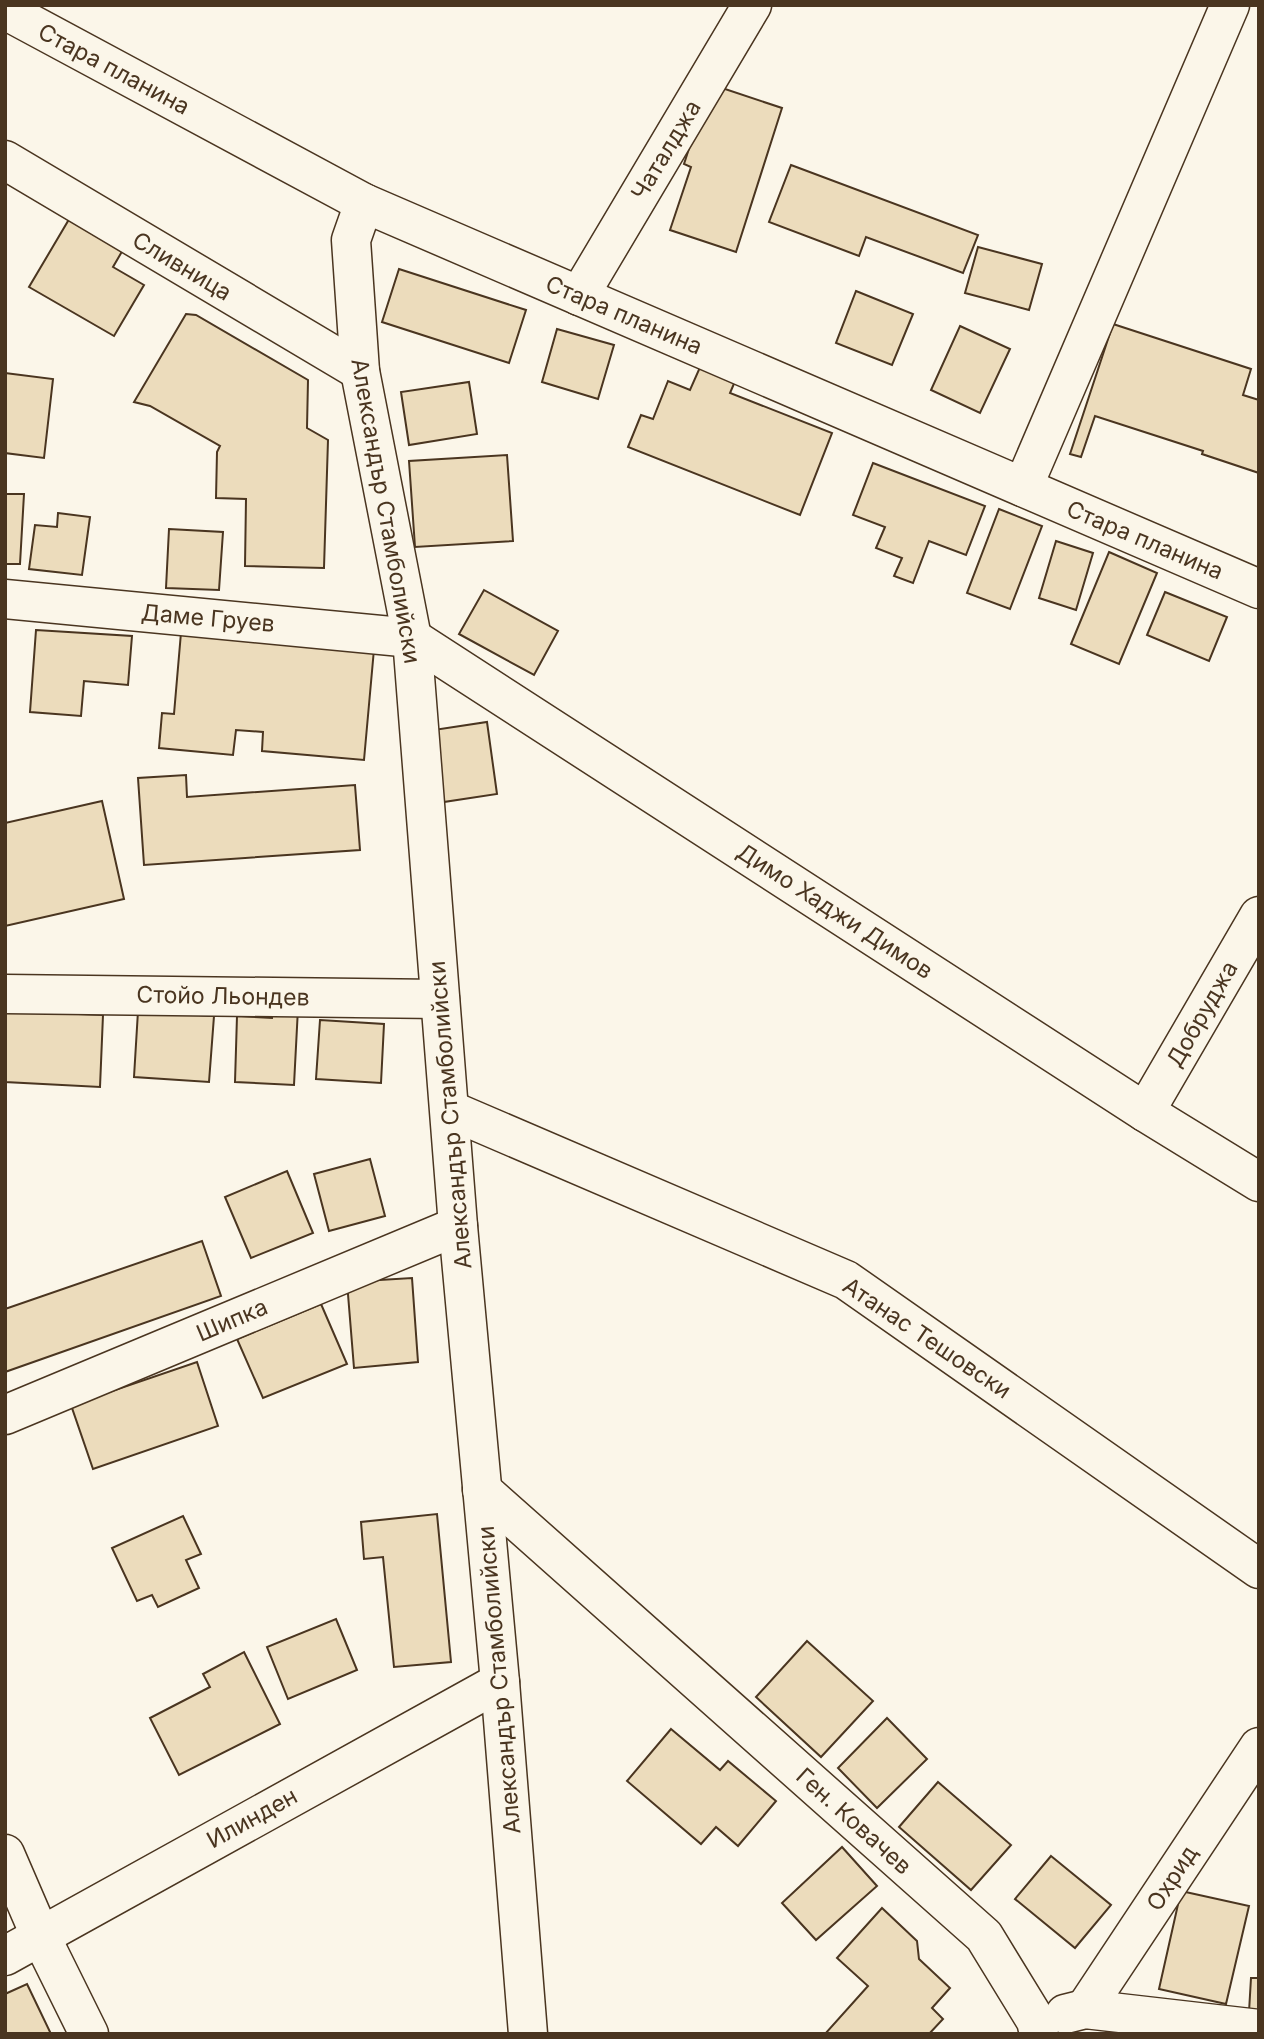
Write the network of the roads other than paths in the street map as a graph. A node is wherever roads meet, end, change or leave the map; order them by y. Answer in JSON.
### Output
{"nodes":[{"id":1,"x":752,"y":5,"type":"edge"},
{"id":2,"x":1230,"y":5,"type":"edge"},
{"id":3,"x":5,"y":10,"type":"edge"},
{"id":4,"x":5,"y":160,"type":"edge"},
{"id":5,"x":364,"y":203,"type":"junction"},
{"id":6,"x":579,"y":296,"type":"junction"},
{"id":7,"x":360,"y":371,"type":"junction"},
{"id":8,"x":1023,"y":487,"type":"junction"},
{"id":9,"x":1259,"y":589,"type":"edge"},
{"id":10,"x":5,"y":599,"type":"edge"},
{"id":11,"x":412,"y":638,"type":"junction"},
{"id":12,"x":1259,"y":916,"type":"edge"},
{"id":13,"x":5,"y":994,"type":"edge"},
{"id":14,"x":440,"y":999,"type":"junction"},
{"id":15,"x":450,"y":1110,"type":"junction"},
{"id":16,"x":1145,"y":1112,"type":"junction"},
{"id":17,"x":1259,"y":1182,"type":"edge"},
{"id":18,"x":458,"y":1226,"type":"junction"},
{"id":19,"x":5,"y":1415,"type":"edge"},
{"id":20,"x":482,"y":1490,"type":"junction"},
{"id":21,"x":1259,"y":1569,"type":"edge"},
{"id":22,"x":500,"y":1682,"type":"junction"},
{"id":23,"x":1259,"y":1747,"type":"edge"},
{"id":24,"x":5,"y":1854,"type":"edge"},
{"id":25,"x":40,"y":1935,"type":"junction"},
{"id":26,"x":5,"y":1956,"type":"edge"},
{"id":27,"x":1085,"y":2009,"type":"junction"},
{"id":28,"x":1033,"y":2029,"type":"edge"},
{"id":29,"x":1259,"y":2029,"type":"edge"},
{"id":30,"x":89,"y":2034,"type":"edge"},
{"id":31,"x":528,"y":2034,"type":"edge"}],
"edges":[{"from":1,"to":6,"type":"street","name":"Чаталджа"},
{"from":2,"to":8,"type":"street"},
{"from":3,"to":5,"type":"street","name":"Стара планина"},
{"from":4,"to":7,"type":"street","name":"Сливница"},
{"from":5,"to":6,"type":"street","name":"Стара планина"},
{"from":5,"to":7,"type":"street","name":"Александър Стамболийски"},
{"from":6,"to":8,"type":"street","name":"Стара планина"},
{"from":7,"to":11,"type":"street","name":"Александър Стамболийски"},
{"from":8,"to":9,"type":"street","name":"Стара планина"},
{"from":10,"to":11,"type":"street","name":"Даме Груев"},
{"from":11,"to":14,"type":"street","name":"Александър Стамболийски"},
{"from":11,"to":16,"type":"street","name":"Димо Хаджи Димов"},
{"from":12,"to":16,"type":"street","name":"Добруджа"},
{"from":13,"to":14,"type":"street","name":"Стойо Льондев"},
{"from":14,"to":15,"type":"street","name":"Александър Стамболийски"},
{"from":15,"to":18,"type":"street","name":"Александър Стамболийски"},
{"from":15,"to":21,"type":"street","name":"Атанас Тешовски"},
{"from":16,"to":17,"type":"street","name":"Димо Хаджи Димов"},
{"from":18,"to":19,"type":"street","name":"Шипка"},
{"from":18,"to":20,"type":"street","name":"Александър Стамболийски"},
{"from":20,"to":22,"type":"street","name":"Александър Стамболийски"},
{"from":20,"to":28,"type":"street","name":"Ген. Ковачев"},
{"from":22,"to":25,"type":"street","name":"Илинден"},
{"from":22,"to":31,"type":"street","name":"Александър Стамболийски"},
{"from":23,"to":27,"type":"street","name":"Охрид"},
{"from":24,"to":25,"type":"street"},
{"from":25,"to":26,"type":"street","name":"Илинден"},
{"from":25,"to":30,"type":"street"},
{"from":27,"to":28,"type":"street","name":"Ген. Ковачев"},
{"from":27,"to":29,"type":"street","name":"Ген. Ковачев"}]}
